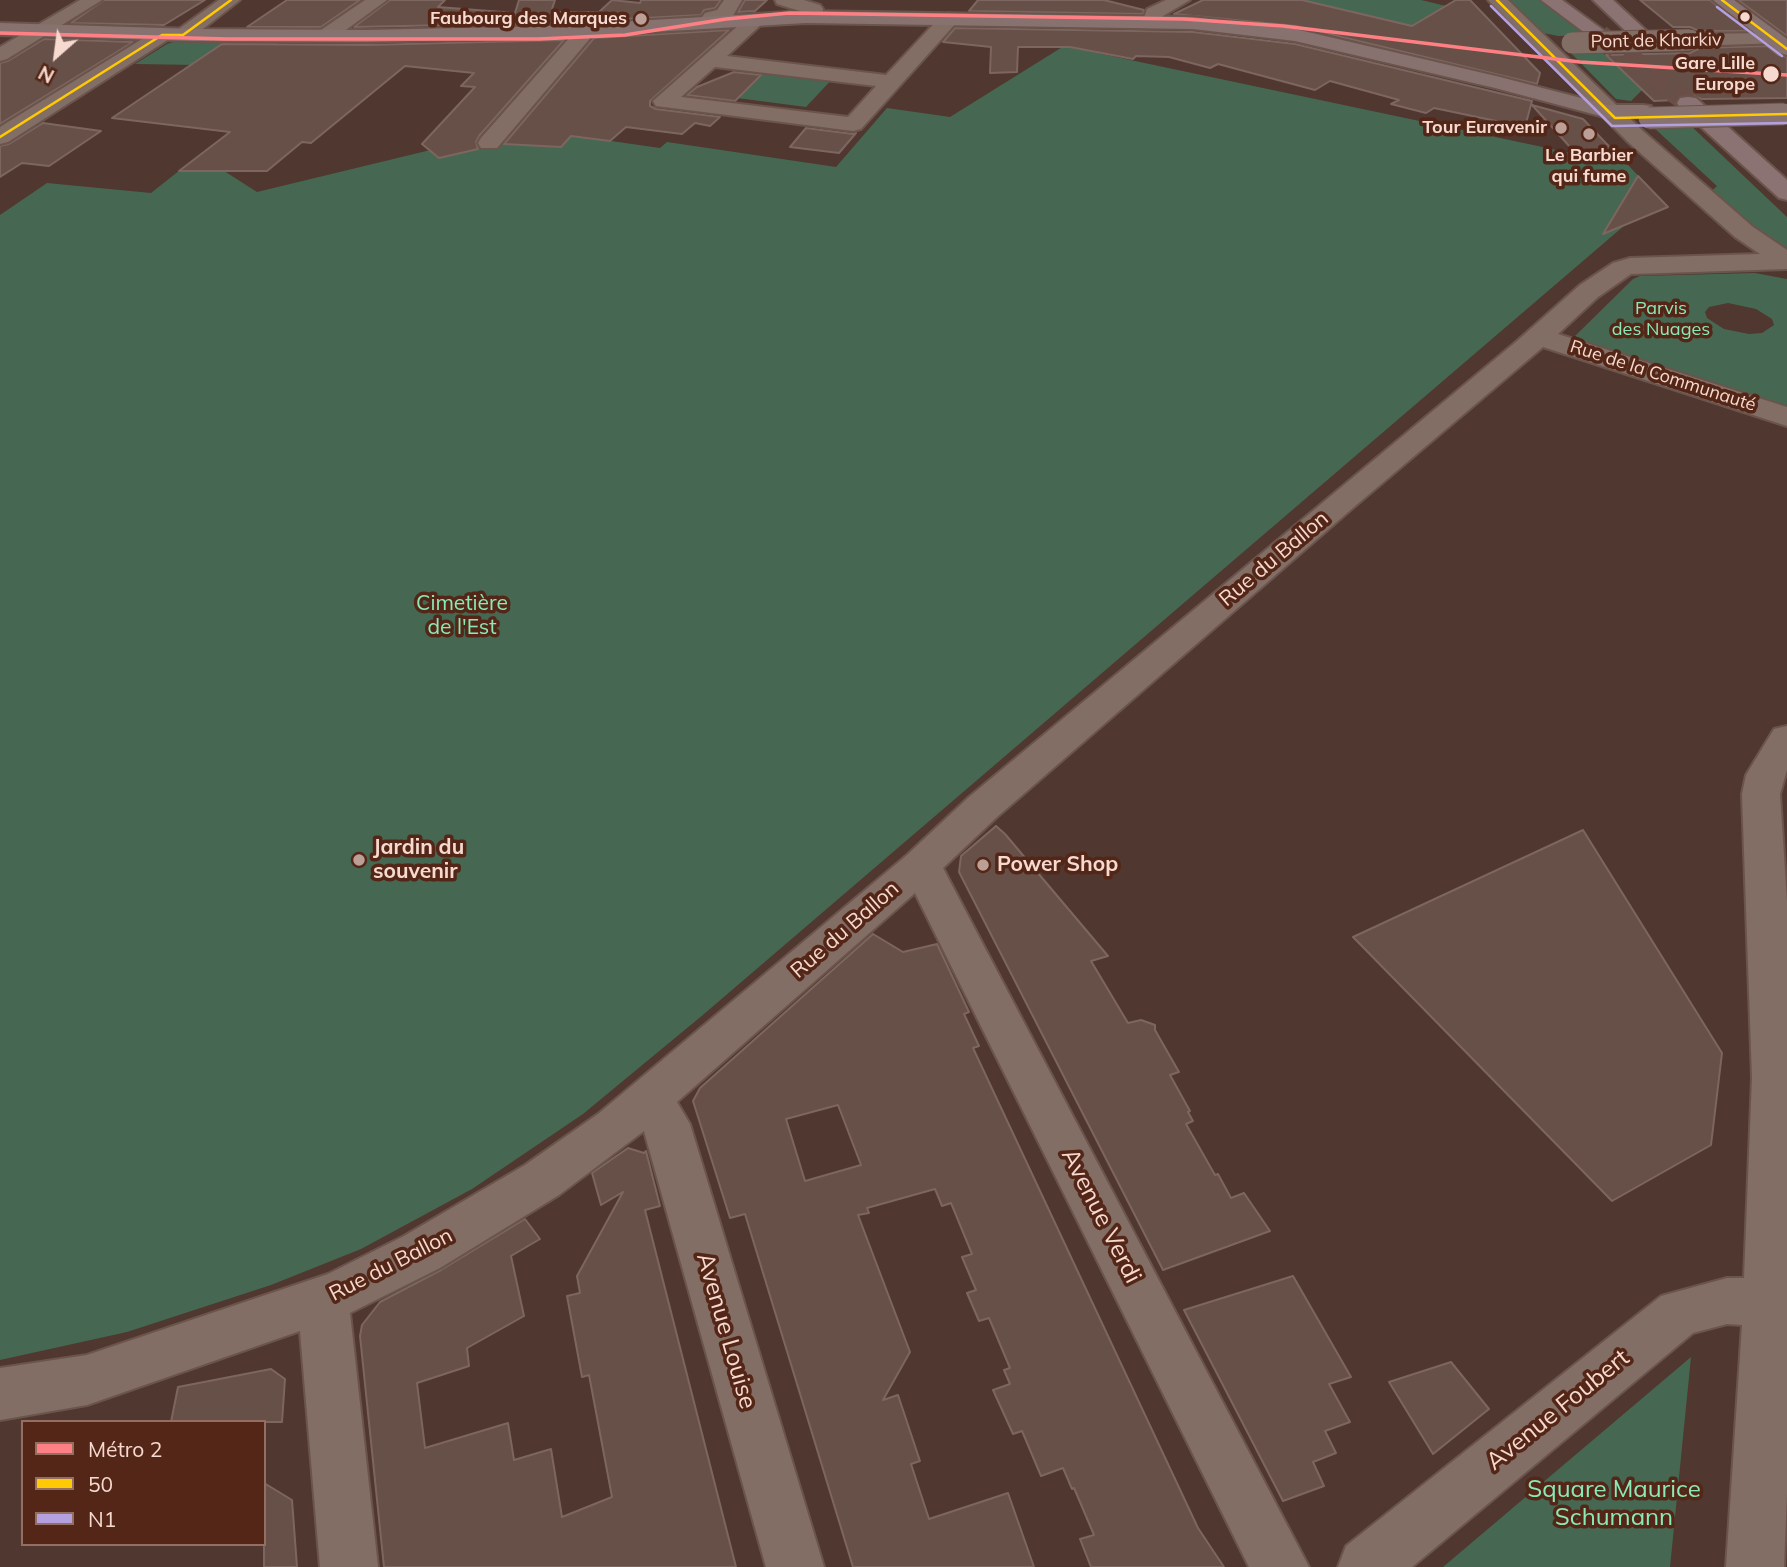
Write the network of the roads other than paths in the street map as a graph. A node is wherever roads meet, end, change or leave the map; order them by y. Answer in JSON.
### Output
{"nodes":[{"id":1,"x":93,"y":0,"type":"edge"},
{"id":2,"x":231,"y":0,"type":"edge"},
{"id":3,"x":378,"y":0,"type":"edge"},
{"id":4,"x":733,"y":0,"type":"edge"},
{"id":5,"x":784,"y":0,"type":"edge"},
{"id":6,"x":833,"y":0,"type":"edge"},
{"id":7,"x":968,"y":0,"type":"edge"},
{"id":8,"x":1181,"y":0,"type":"edge"},
{"id":9,"x":1497,"y":0,"type":"edge"},
{"id":10,"x":1550,"y":0,"type":"edge"},
{"id":11,"x":1577,"y":0,"type":"edge"},
{"id":12,"x":1602,"y":0,"type":"edge"},
{"id":13,"x":1722,"y":0,"type":"edge"},
{"id":14,"x":812,"y":13,"type":"junction"},
{"id":15,"x":712,"y":17,"type":"dead end"},
{"id":16,"x":946,"y":19,"type":"junction"},
{"id":17,"x":756,"y":20,"type":"junction"},
{"id":18,"x":1152,"y":23,"type":"junction"},
{"id":19,"x":0,"y":29,"type":"edge"},
{"id":20,"x":586,"y":30,"type":"junction"},
{"id":21,"x":40,"y":31,"type":"junction"},
{"id":22,"x":173,"y":35,"type":"junction"},
{"id":23,"x":325,"y":36,"type":"junction"},
{"id":24,"x":1624,"y":39,"type":"junction"},
{"id":25,"x":1539,"y":44,"type":"junction"},
{"id":26,"x":1780,"y":44,"type":"edge"},
{"id":27,"x":0,"y":55,"type":"edge"},
{"id":28,"x":710,"y":60,"type":"junction"},
{"id":29,"x":776,"y":68,"type":"junction"},
{"id":30,"x":1435,"y":69,"type":"junction"},
{"id":31,"x":1564,"y":69,"type":"junction"},
{"id":32,"x":829,"y":74,"type":"junction"},
{"id":33,"x":892,"y":82,"type":"junction"},
{"id":34,"x":1507,"y":85,"type":"junction"},
{"id":35,"x":1715,"y":102,"type":"tunnel mouth"},
{"id":36,"x":1688,"y":103,"type":"tunnel mouth"},
{"id":37,"x":733,"y":109,"type":"junction"},
{"id":38,"x":1784,"y":111,"type":"edge"},
{"id":39,"x":1612,"y":115,"type":"junction"},
{"id":40,"x":788,"y":116,"type":"junction"},
{"id":41,"x":1748,"y":130,"type":"junction"},
{"id":42,"x":0,"y":137,"type":"edge"},
{"id":43,"x":489,"y":143,"type":"dead end"},
{"id":44,"x":1767,"y":145,"type":"dead end"},
{"id":45,"x":1787,"y":165,"type":"edge"},
{"id":46,"x":1787,"y":193,"type":"edge"},
{"id":47,"x":1744,"y":232,"type":"junction"},
{"id":48,"x":1787,"y":261,"type":"edge"},
{"id":49,"x":1589,"y":291,"type":"junction"},
{"id":50,"x":1538,"y":336,"type":"junction"},
{"id":51,"x":1787,"y":416,"type":"edge"},
{"id":52,"x":1787,"y":737,"type":"edge"},
{"id":53,"x":921,"y":864,"type":"junction"},
{"id":54,"x":649,"y":1098,"type":"junction"},
{"id":55,"x":323,"y":1300,"type":"junction"},
{"id":56,"x":1778,"y":1301,"type":"edge"},
{"id":57,"x":0,"y":1394,"type":"edge"},
{"id":58,"x":349,"y":1567,"type":"edge"},
{"id":59,"x":795,"y":1567,"type":"edge"},
{"id":60,"x":1280,"y":1567,"type":"edge"},
{"id":61,"x":1367,"y":1567,"type":"edge"},
{"id":62,"x":1755,"y":1567,"type":"edge"}],
"edges":[{"from":1,"to":21,"type":"street"},
{"from":2,"to":22,"type":"street"},
{"from":3,"to":23,"type":"street"},
{"from":4,"to":15,"type":"street"},
{"from":5,"to":14,"type":"street"},
{"from":6,"to":14,"type":"street"},
{"from":7,"to":16,"type":"street"},
{"from":8,"to":18,"type":"street"},
{"from":9,"to":25,"type":"street"},
{"from":10,"to":24,"type":"highway"},
{"from":11,"to":24,"type":"highway"},
{"from":12,"to":24,"type":"highway"},
{"from":13,"to":26,"type":"main road"},
{"from":14,"to":16,"type":"main road"},
{"from":14,"to":17,"type":"main road"},
{"from":16,"to":18,"type":"main road"},
{"from":16,"to":33,"type":"street"},
{"from":17,"to":20,"type":"main road"},
{"from":17,"to":28,"type":"street"},
{"from":18,"to":30,"type":"main road"},
{"from":19,"to":21,"type":"main road"},
{"from":20,"to":23,"type":"main road"},
{"from":20,"to":43,"type":"street"},
{"from":21,"to":22,"type":"main road"},
{"from":21,"to":27,"type":"street"},
{"from":22,"to":23,"type":"main road"},
{"from":22,"to":42,"type":"street"},
{"from":24,"to":25,"type":"street","name":"Pont de Kharkiv","bridge":true},
{"from":24,"to":26,"type":"street","name":"Pont de Kharkiv","bridge":true},
{"from":25,"to":31,"type":"street"},
{"from":28,"to":29,"type":"street"},
{"from":28,"to":37,"type":"street"},
{"from":29,"to":32,"type":"street"},
{"from":29,"to":37,"type":"street"},
{"from":30,"to":34,"type":"main road"},
{"from":30,"to":39,"type":"main road"},
{"from":31,"to":34,"type":"main road"},
{"from":31,"to":39,"type":"street"},
{"from":32,"to":33,"type":"street"},
{"from":32,"to":40,"type":"street"},
{"from":33,"to":40,"type":"street"},
{"from":34,"to":39,"type":"main road"},
{"from":35,"to":41,"type":"highway"},
{"from":36,"to":46,"type":"highway"},
{"from":37,"to":40,"type":"street"},
{"from":38,"to":39,"type":"main road","bridge":true},
{"from":39,"to":47,"type":"street"},
{"from":41,"to":44,"type":"highway"},
{"from":41,"to":45,"type":"highway"},
{"from":47,"to":48,"type":"street"},
{"from":47,"to":49,"type":"street","name":"Rue du Ballon"},
{"from":48,"to":49,"type":"street","name":"Rue du Ballon"},
{"from":49,"to":50,"type":"street","name":"Rue du Ballon"},
{"from":50,"to":51,"type":"street","name":"Rue de la Communauté"},
{"from":50,"to":53,"type":"street","name":"Rue du Ballon"},
{"from":52,"to":56,"type":"street"},
{"from":53,"to":54,"type":"street","name":"Rue du Ballon"},
{"from":53,"to":60,"type":"street","name":"Avenue Verdi"},
{"from":54,"to":55,"type":"street","name":"Rue du Ballon"},
{"from":54,"to":59,"type":"street","name":"Avenue Louise"},
{"from":55,"to":57,"type":"street","name":"Rue du Ballon"},
{"from":55,"to":58,"type":"street"},
{"from":56,"to":61,"type":"street","name":"Avenue Foubert"},
{"from":56,"to":62,"type":"street"}]}
